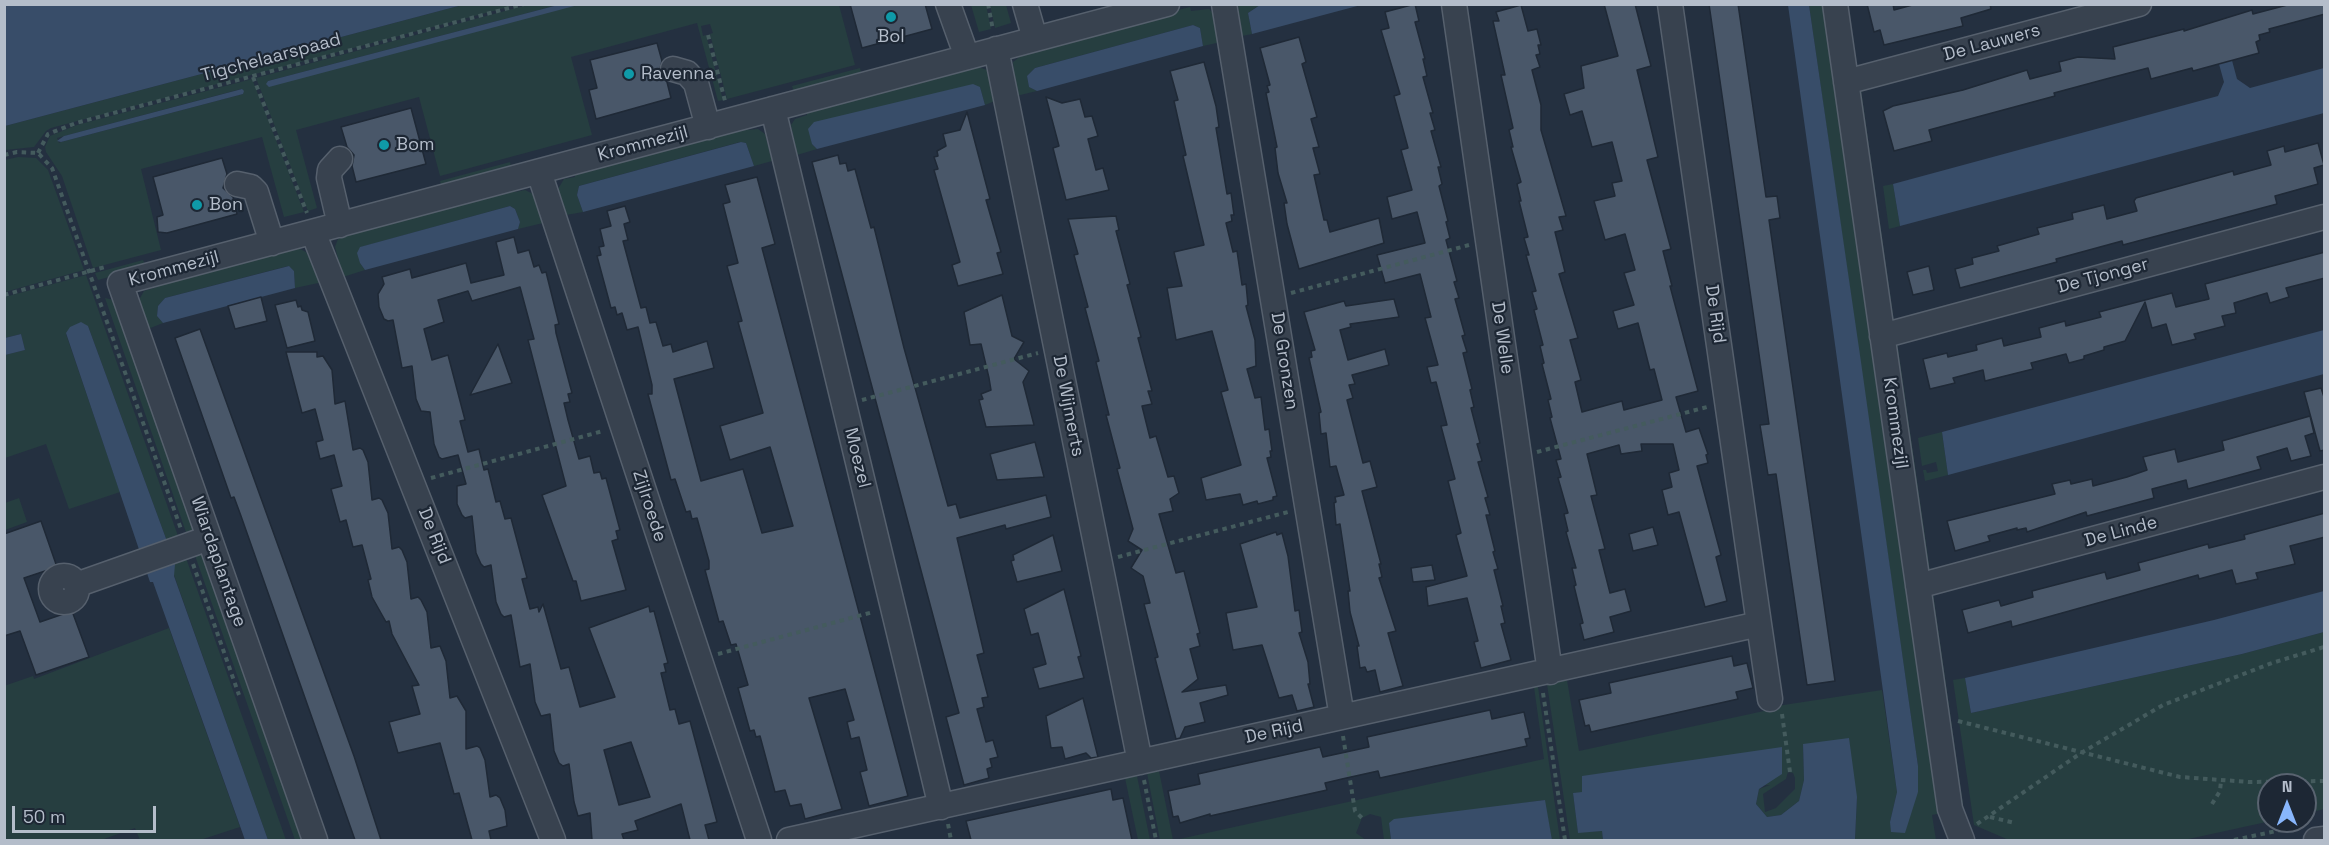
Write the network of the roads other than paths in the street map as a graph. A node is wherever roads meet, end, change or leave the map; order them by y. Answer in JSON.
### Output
{"nodes":[{"id":1,"x":948,"y":4,"type":"edge"},
{"id":2,"x":1025,"y":4,"type":"edge"},
{"id":3,"x":1167,"y":4,"type":"edge"},
{"id":4,"x":1224,"y":4,"type":"edge"},
{"id":5,"x":1454,"y":4,"type":"edge"},
{"id":6,"x":1670,"y":4,"type":"edge"},
{"id":7,"x":1835,"y":4,"type":"edge"},
{"id":8,"x":2139,"y":4,"type":"edge"},
{"id":9,"x":1035,"y":39,"type":"junction"},
{"id":10,"x":994,"y":40,"type":"junction"},
{"id":11,"x":967,"y":57,"type":"junction"},
{"id":12,"x":673,"y":69,"type":"dead end"},
{"id":13,"x":1846,"y":82,"type":"junction"},
{"id":14,"x":773,"y":109,"type":"junction"},
{"id":15,"x":708,"y":127,"type":"junction"},
{"id":16,"x":340,"y":159,"type":"dead end"},
{"id":17,"x":539,"y":172,"type":"junction"},
{"id":18,"x":237,"y":184,"type":"dead end"},
{"id":19,"x":2325,"y":217,"type":"edge"},
{"id":20,"x":310,"y":223,"type":"junction"},
{"id":21,"x":340,"y":225,"type":"junction"},
{"id":22,"x":272,"y":243,"type":"junction"},
{"id":23,"x":120,"y":283,"type":"joint"},
{"id":24,"x":1882,"y":336,"type":"junction"},
{"id":25,"x":2325,"y":477,"type":"edge"},
{"id":26,"x":209,"y":538,"type":"junction"},
{"id":27,"x":76,"y":585,"type":"dead end"},
{"id":28,"x":1918,"y":586,"type":"junction"},
{"id":29,"x":1759,"y":624,"type":"junction"},
{"id":30,"x":1545,"y":673,"type":"junction"},
{"id":31,"x":1770,"y":699,"type":"road end"},
{"id":32,"x":1342,"y":717,"type":"junction"},
{"id":33,"x":1140,"y":762,"type":"junction"},
{"id":34,"x":941,"y":807,"type":"junction"},
{"id":35,"x":2309,"y":833,"type":"edge"},
{"id":36,"x":1967,"y":834,"type":"edge"},
{"id":37,"x":2325,"y":839,"type":"edge"},
{"id":38,"x":315,"y":840,"type":"edge"},
{"id":39,"x":553,"y":840,"type":"edge"},
{"id":40,"x":759,"y":840,"type":"edge"},
{"id":41,"x":789,"y":840,"type":"edge"}],
"edges":[{"from":1,"to":11,"type":"street"},
{"from":2,"to":9,"type":"street"},
{"from":3,"to":9,"type":"street","name":"Krommezijl"},
{"from":4,"to":32,"type":"street","name":"De Gronzen"},
{"from":5,"to":30,"type":"street","name":"De Welle"},
{"from":6,"to":29,"type":"street","name":"De Rijd"},
{"from":7,"to":13,"type":"street","name":"Krommezijl"},
{"from":8,"to":13,"type":"street","name":"De Lauwers"},
{"from":9,"to":10,"type":"street","name":"Krommezijl"},
{"from":10,"to":11,"type":"street","name":"Krommezijl"},
{"from":10,"to":33,"type":"street","name":"De Wijmerts"},
{"from":11,"to":14,"type":"street","name":"Krommezijl"},
{"from":12,"to":15,"type":"street"},
{"from":13,"to":24,"type":"street","name":"Krommezijl"},
{"from":14,"to":15,"type":"street","name":"Krommezijl"},
{"from":14,"to":34,"type":"street","name":"Moezel"},
{"from":15,"to":17,"type":"street","name":"Krommezijl"},
{"from":16,"to":21,"type":"street"},
{"from":17,"to":21,"type":"street","name":"Krommezijl"},
{"from":17,"to":40,"type":"street","name":"Zijlroede"},
{"from":18,"to":22,"type":"street"},
{"from":19,"to":24,"type":"street","name":"De Tjonger"},
{"from":20,"to":21,"type":"street","name":"Krommezijl"},
{"from":20,"to":22,"type":"street","name":"Krommezijl"},
{"from":20,"to":39,"type":"street","name":"De Rijd"},
{"from":22,"to":23,"type":"street","name":"Krommezijl"},
{"from":23,"to":26,"type":"street","name":"Wiardaplantage"},
{"from":24,"to":28,"type":"street","name":"Krommezijl"},
{"from":25,"to":28,"type":"street","name":"De Linde"},
{"from":26,"to":27,"type":"street"},
{"from":26,"to":38,"type":"street","name":"Wiardaplantage"},
{"from":28,"to":36,"type":"street","name":"Krommezijl"},
{"from":29,"to":30,"type":"street","name":"De Rijd"},
{"from":29,"to":31,"type":"street","name":"De Rijd"},
{"from":30,"to":32,"type":"street","name":"De Rijd"},
{"from":32,"to":33,"type":"street","name":"De Rijd"},
{"from":33,"to":34,"type":"street","name":"De Rijd"},
{"from":34,"to":41,"type":"street","name":"De Rijd"},
{"from":35,"to":37,"type":"street"}]}
